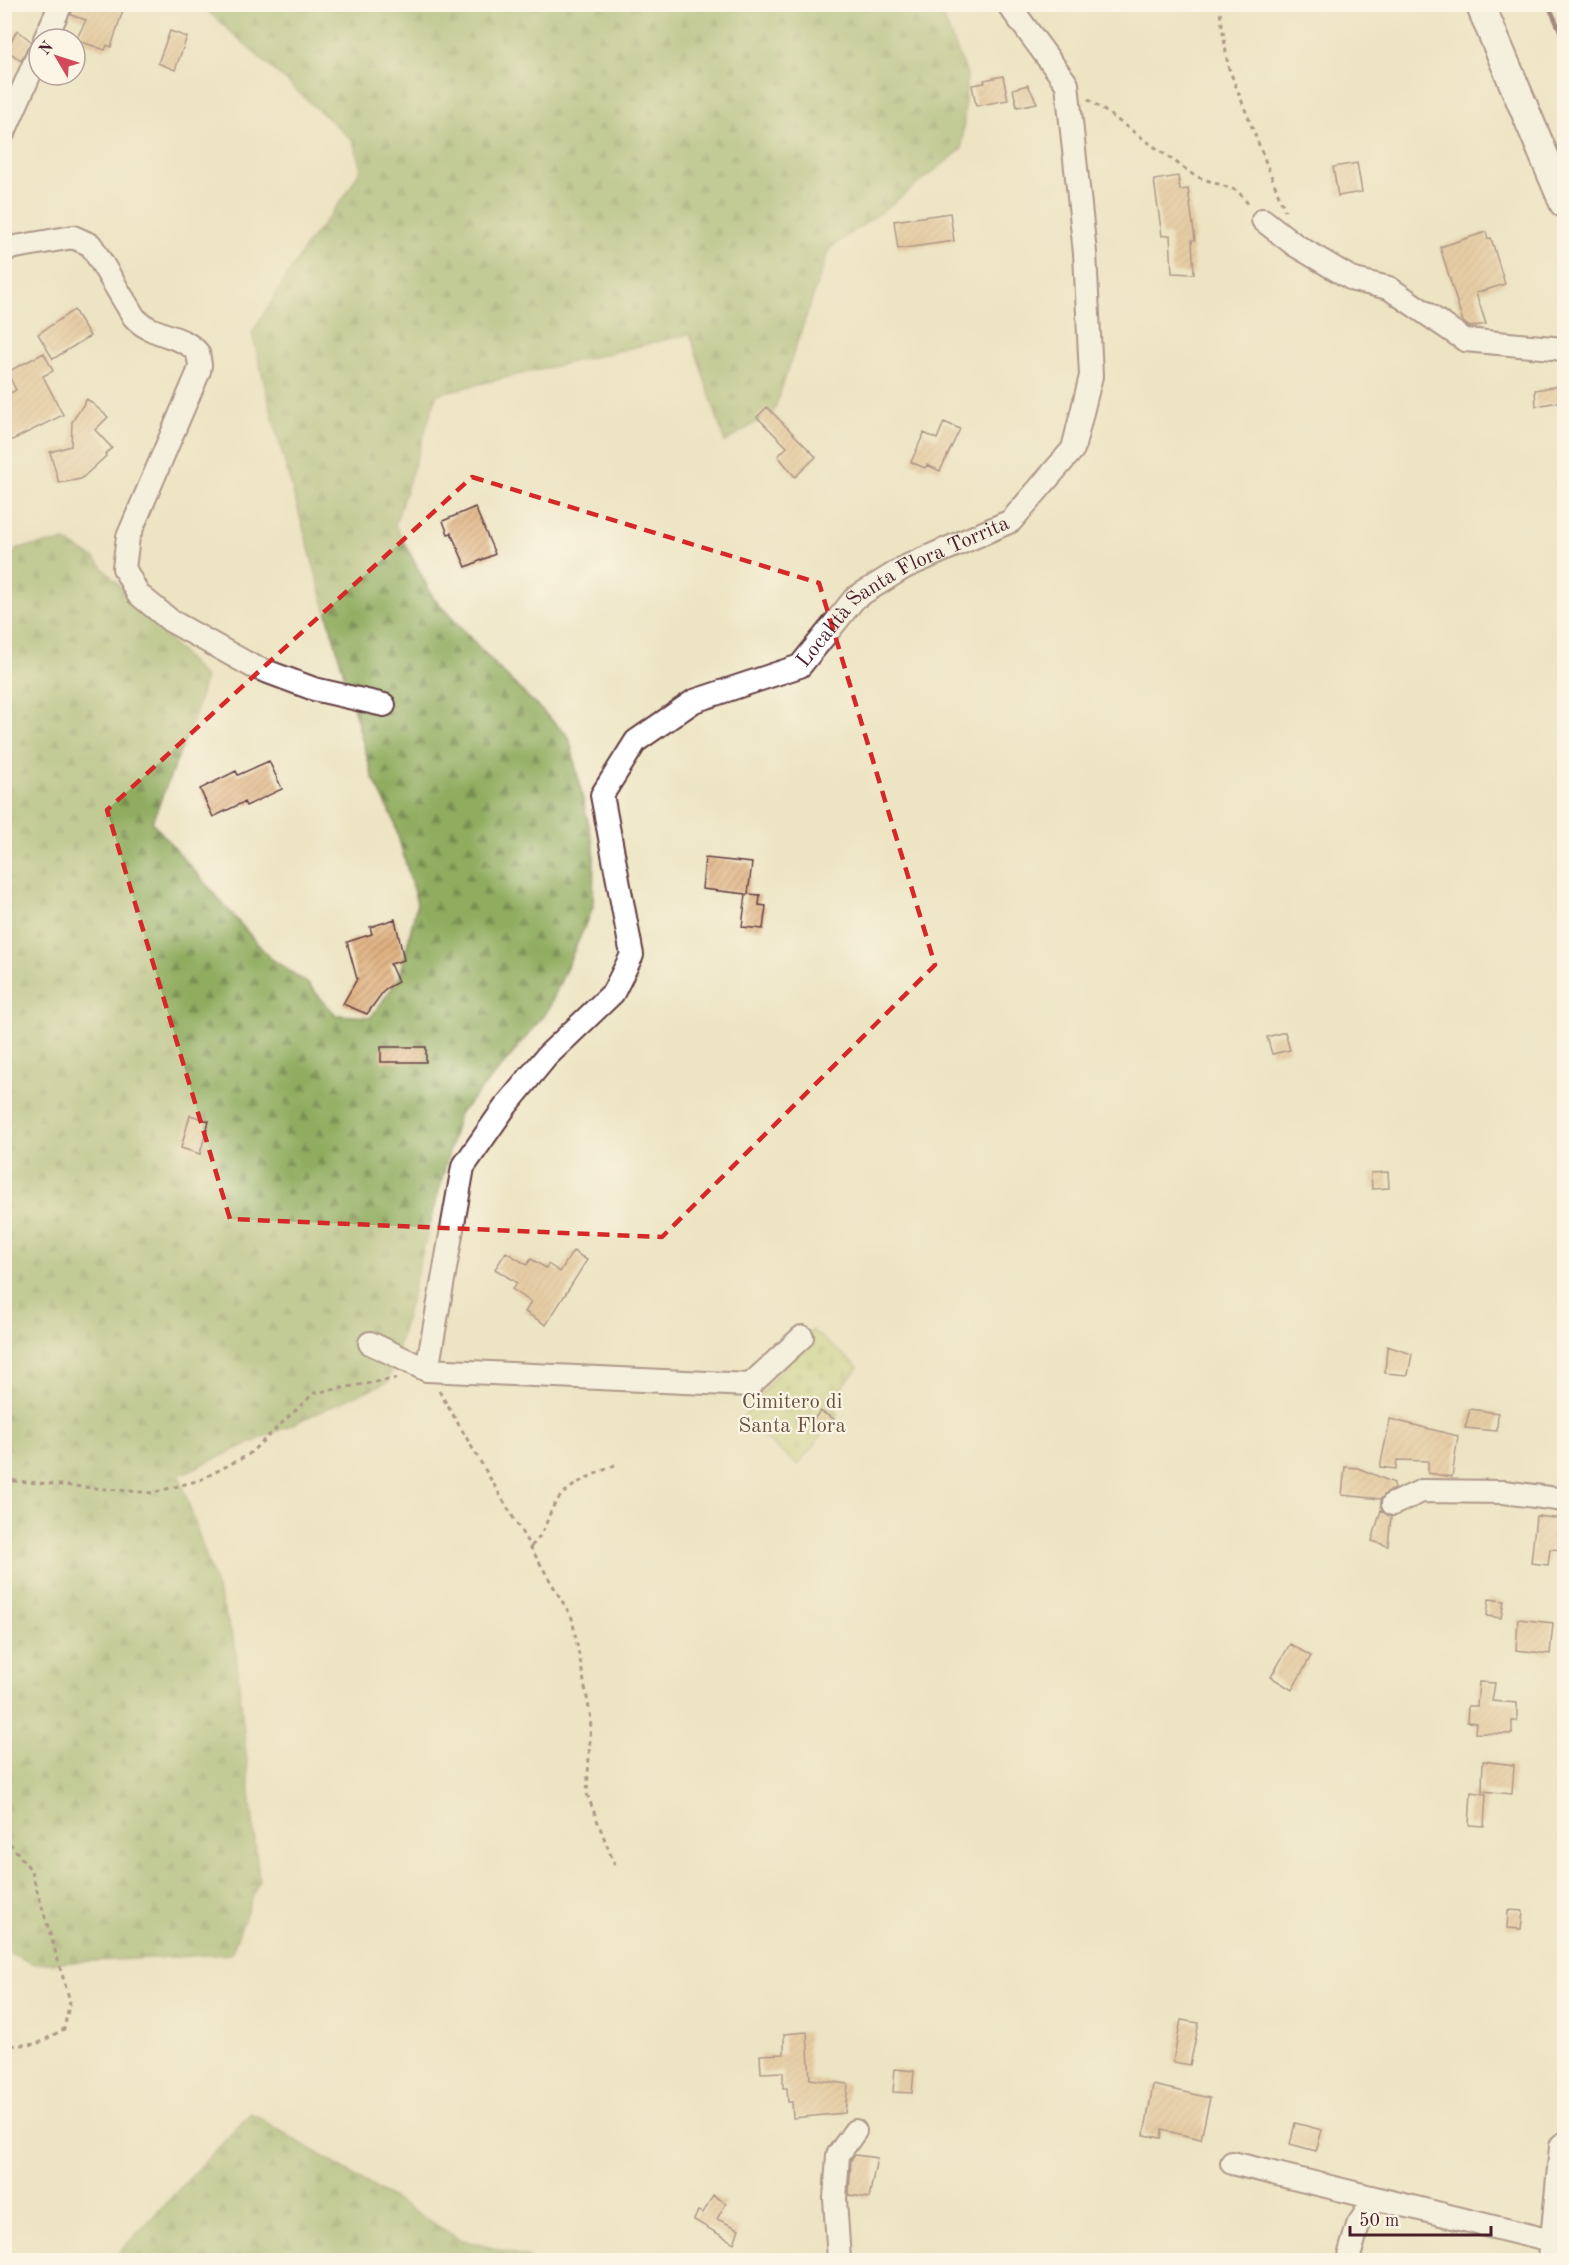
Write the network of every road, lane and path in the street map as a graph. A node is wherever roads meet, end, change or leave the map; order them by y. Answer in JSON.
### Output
{"nodes":[{"id":1,"x":61,"y":4,"type":"edge"},
{"id":2,"x":1008,"y":4,"type":"edge"},
{"id":3,"x":1219,"y":4,"type":"edge"},
{"id":4,"x":1480,"y":4,"type":"edge"},
{"id":5,"x":50,"y":27,"type":"edge"},
{"id":6,"x":27,"y":80,"type":"edge"},
{"id":7,"x":1067,"y":84,"type":"junction"},
{"id":8,"x":4,"y":132,"type":"edge"},
{"id":9,"x":1564,"y":203,"type":"edge"},
{"id":10,"x":1263,"y":220,"type":"junction"},
{"id":11,"x":4,"y":249,"type":"edge"},
{"id":12,"x":1564,"y":349,"type":"edge"},
{"id":13,"x":384,"y":705,"type":"dead end"},
{"id":14,"x":801,"y":1337,"type":"dead end"},
{"id":15,"x":370,"y":1343,"type":"dead end"},
{"id":16,"x":427,"y":1370,"type":"junction"},
{"id":17,"x":619,"y":1463,"type":"dead end"},
{"id":18,"x":4,"y":1480,"type":"edge"},
{"id":19,"x":1564,"y":1500,"type":"edge"},
{"id":20,"x":1393,"y":1504,"type":"dead end"},
{"id":21,"x":531,"y":1546,"type":"junction"},
{"id":22,"x":4,"y":1836,"type":"edge"},
{"id":23,"x":615,"y":1866,"type":"dead end"},
{"id":24,"x":4,"y":2046,"type":"edge"},
{"id":25,"x":855,"y":2131,"type":"dead end"},
{"id":26,"x":1564,"y":2147,"type":"edge"},
{"id":27,"x":1232,"y":2163,"type":"dead end"},
{"id":28,"x":1375,"y":2199,"type":"junction"},
{"id":29,"x":1554,"y":2251,"type":"edge"},
{"id":30,"x":839,"y":2260,"type":"edge"},
{"id":31,"x":1348,"y":2260,"type":"edge"}],
"edges":[{"from":1,"to":5,"type":"street"},
{"from":2,"to":7,"type":"street"},
{"from":3,"to":10,"type":"path"},
{"from":4,"to":9,"type":"main road"},
{"from":6,"to":8,"type":"street"},
{"from":7,"to":10,"type":"path"},
{"from":7,"to":16,"type":"street","name":"Località Santa Flora Torrita"},
{"from":10,"to":12,"type":"street"},
{"from":11,"to":13,"type":"street"},
{"from":14,"to":16,"type":"street"},
{"from":15,"to":16,"type":"street"},
{"from":16,"to":18,"type":"path"},
{"from":16,"to":21,"type":"path"},
{"from":17,"to":21,"type":"path"},
{"from":19,"to":20,"type":"street"},
{"from":21,"to":23,"type":"path"},
{"from":22,"to":24,"type":"path"},
{"from":25,"to":30,"type":"street"},
{"from":26,"to":29,"type":"main road"},
{"from":27,"to":28,"type":"street"},
{"from":28,"to":29,"type":"street"},
{"from":28,"to":31,"type":"street"}]}
